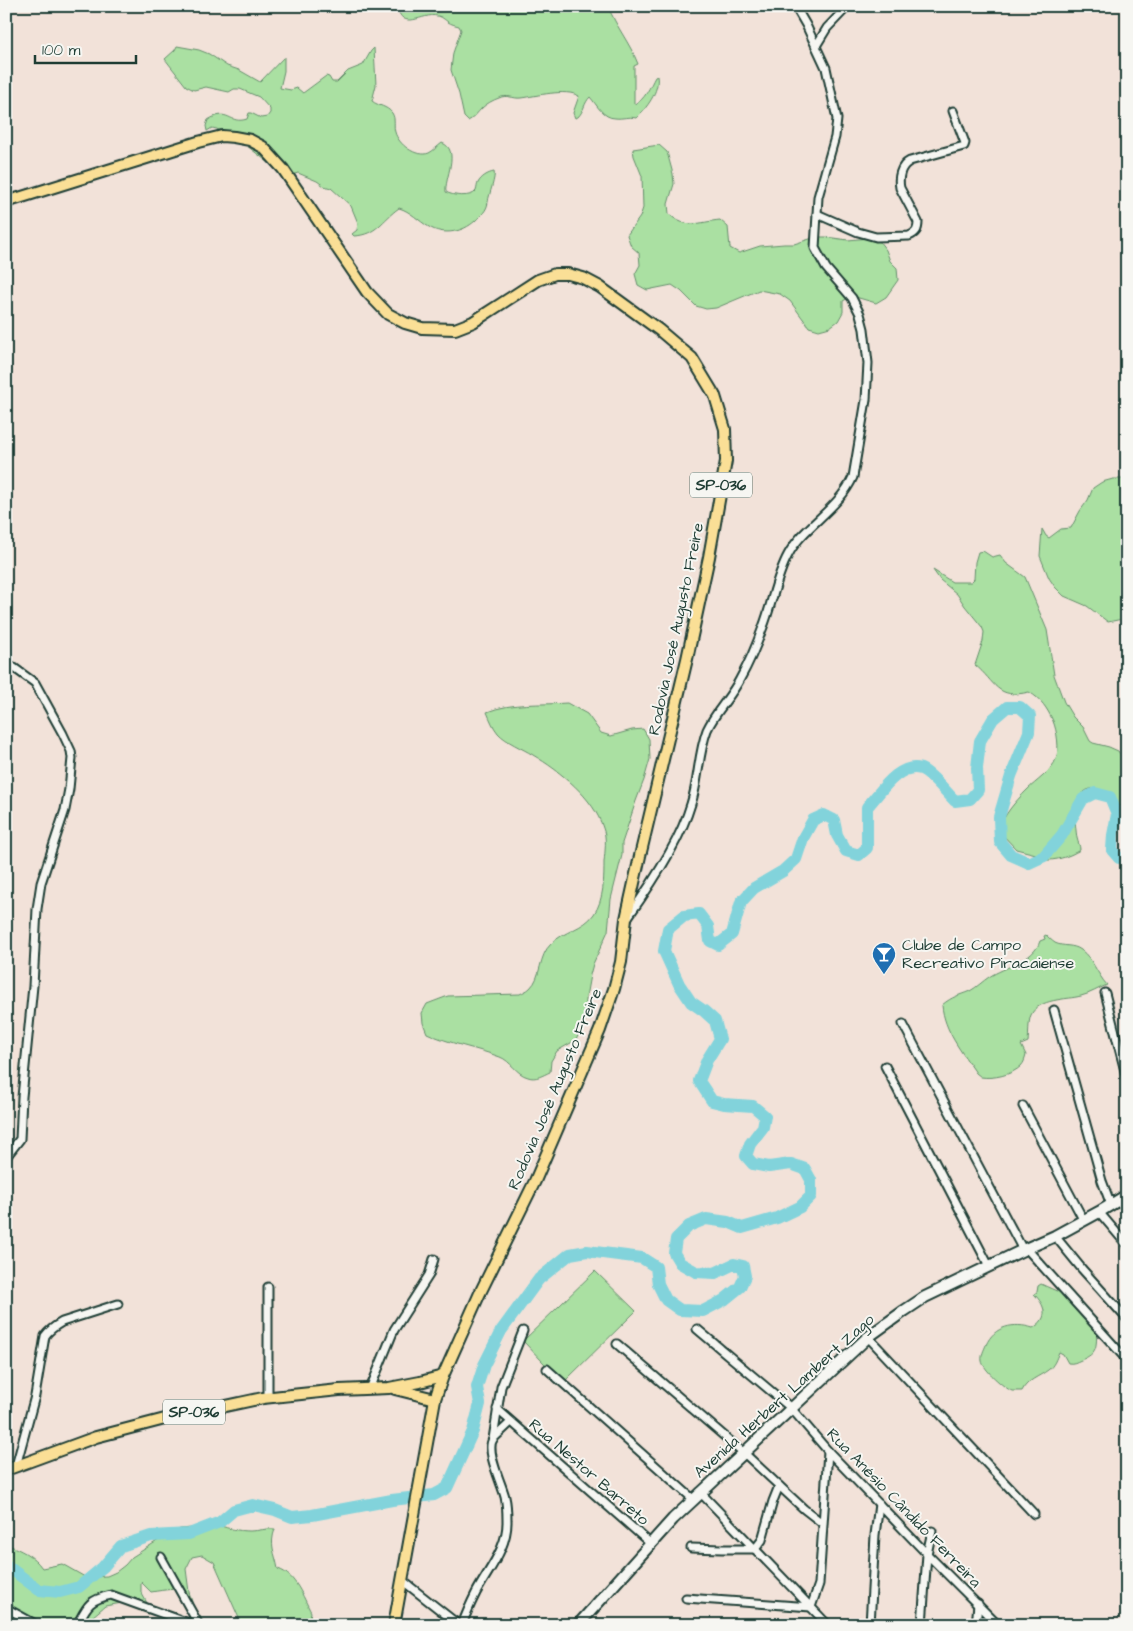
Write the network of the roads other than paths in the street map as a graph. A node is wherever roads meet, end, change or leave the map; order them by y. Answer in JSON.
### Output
{"nodes":[{"id":1,"x":795,"y":6,"type":"edge"},
{"id":2,"x":848,"y":6,"type":"edge"},
{"id":3,"x":816,"y":46,"type":"junction"},
{"id":4,"x":954,"y":111,"type":"dead end"},
{"id":5,"x":6,"y":202,"type":"edge"},
{"id":6,"x":817,"y":214,"type":"junction"},
{"id":7,"x":6,"y":662,"type":"edge"},
{"id":8,"x":626,"y":919,"type":"junction"},
{"id":9,"x":1105,"y":993,"type":"dead end"},
{"id":10,"x":1054,"y":1010,"type":"dead end"},
{"id":11,"x":903,"y":1024,"type":"dead end"},
{"id":12,"x":885,"y":1066,"type":"dead end"},
{"id":13,"x":1127,"y":1079,"type":"edge"},
{"id":14,"x":1024,"y":1106,"type":"dead end"},
{"id":15,"x":6,"y":1157,"type":"edge"},
{"id":16,"x":1127,"y":1195,"type":"edge"},
{"id":17,"x":1111,"y":1205,"type":"junction"},
{"id":18,"x":1099,"y":1212,"type":"junction"},
{"id":19,"x":1084,"y":1221,"type":"junction"},
{"id":20,"x":1054,"y":1236,"type":"junction"},
{"id":21,"x":1127,"y":1245,"type":"edge"},
{"id":22,"x":1024,"y":1249,"type":"junction"},
{"id":23,"x":434,"y":1258,"type":"dead end"},
{"id":24,"x":989,"y":1266,"type":"junction"},
{"id":25,"x":268,"y":1287,"type":"dead end"},
{"id":26,"x":118,"y":1304,"type":"dead end"},
{"id":27,"x":1127,"y":1319,"type":"edge"},
{"id":28,"x":698,"y":1329,"type":"dead end"},
{"id":29,"x":523,"y":1331,"type":"dead end"},
{"id":30,"x":868,"y":1337,"type":"junction"},
{"id":31,"x":617,"y":1344,"type":"dead end"},
{"id":32,"x":1127,"y":1360,"type":"edge"},
{"id":33,"x":547,"y":1369,"type":"dead end"},
{"id":34,"x":443,"y":1376,"type":"junction"},
{"id":35,"x":389,"y":1388,"type":"junction"},
{"id":36,"x":370,"y":1389,"type":"junction"},
{"id":37,"x":268,"y":1397,"type":"junction"},
{"id":38,"x":435,"y":1399,"type":"junction"},
{"id":39,"x":791,"y":1408,"type":"junction"},
{"id":40,"x":497,"y":1409,"type":"junction"},
{"id":41,"x":511,"y":1422,"type":"junction"},
{"id":42,"x":493,"y":1439,"type":"junction"},
{"id":43,"x":828,"y":1451,"type":"junction"},
{"id":44,"x":744,"y":1452,"type":"junction"},
{"id":45,"x":11,"y":1468,"type":"edge"},
{"id":46,"x":780,"y":1486,"type":"junction"},
{"id":47,"x":697,"y":1495,"type":"junction"},
{"id":48,"x":879,"y":1504,"type":"junction"},
{"id":49,"x":1034,"y":1514,"type":"dead end"},
{"id":50,"x":822,"y":1524,"type":"junction"},
{"id":51,"x":932,"y":1531,"type":"dead end"},
{"id":52,"x":650,"y":1542,"type":"junction"},
{"id":53,"x":691,"y":1548,"type":"dead end"},
{"id":54,"x":755,"y":1549,"type":"junction"},
{"id":55,"x":927,"y":1554,"type":"junction"},
{"id":56,"x":161,"y":1557,"type":"dead end"},
{"id":57,"x":403,"y":1581,"type":"junction"},
{"id":58,"x":686,"y":1598,"type":"dead end"},
{"id":59,"x":978,"y":1604,"type":"junction"},
{"id":60,"x":811,"y":1607,"type":"junction"},
{"id":61,"x":6,"y":1608,"type":"edge"},
{"id":62,"x":37,"y":1625,"type":"edge"},
{"id":63,"x":77,"y":1625,"type":"edge"},
{"id":64,"x":194,"y":1625,"type":"edge"},
{"id":65,"x":199,"y":1625,"type":"edge"},
{"id":66,"x":394,"y":1625,"type":"edge"},
{"id":67,"x":461,"y":1625,"type":"edge"},
{"id":68,"x":578,"y":1625,"type":"edge"},
{"id":69,"x":828,"y":1625,"type":"edge"},
{"id":70,"x":870,"y":1625,"type":"edge"},
{"id":71,"x":922,"y":1625,"type":"edge"},
{"id":72,"x":976,"y":1625,"type":"edge"},
{"id":73,"x":998,"y":1625,"type":"edge"}],
"edges":[{"from":1,"to":3,"type":"street"},
{"from":2,"to":3,"type":"street"},
{"from":3,"to":6,"type":"street"},
{"from":4,"to":6,"type":"street"},
{"from":5,"to":8,"type":"main road","name":"Rodovia José Augusto Freire","number":"SP-036"},
{"from":6,"to":8,"type":"street"},
{"from":7,"to":15,"type":"street"},
{"from":8,"to":34,"type":"main road","name":"Rodovia José Augusto Freire","number":"SP-036"},
{"from":9,"to":13,"type":"street"},
{"from":10,"to":17,"type":"street"},
{"from":11,"to":22,"type":"street"},
{"from":12,"to":24,"type":"street"},
{"from":14,"to":19,"type":"street"},
{"from":16,"to":17,"type":"street","name":"Avenida Herbert Lambert Zago"},
{"from":17,"to":18,"type":"street","name":"Avenida Herbert Lambert Zago"},
{"from":18,"to":19,"type":"street","name":"Avenida Herbert Lambert Zago"},
{"from":18,"to":21,"type":"street"},
{"from":19,"to":20,"type":"street","name":"Avenida Herbert Lambert Zago"},
{"from":20,"to":22,"type":"street","name":"Avenida Herbert Lambert Zago"},
{"from":20,"to":27,"type":"street"},
{"from":22,"to":24,"type":"street","name":"Avenida Herbert Lambert Zago"},
{"from":22,"to":32,"type":"street"},
{"from":23,"to":36,"type":"street"},
{"from":24,"to":30,"type":"street","name":"Avenida Herbert Lambert Zago"},
{"from":25,"to":37,"type":"street"},
{"from":26,"to":45,"type":"street"},
{"from":28,"to":39,"type":"street","name":"Rua Anésio Cândido Ferreira"},
{"from":29,"to":40,"type":"street"},
{"from":30,"to":39,"type":"street","name":"Avenida Herbert Lambert Zago"},
{"from":30,"to":49,"type":"street"},
{"from":31,"to":44,"type":"street"},
{"from":33,"to":47,"type":"street"},
{"from":34,"to":35,"type":"main road","number":"SP-036"},
{"from":34,"to":38,"type":"main road","name":"Rodovia José Augusto Freire","number":"SP-036"},
{"from":35,"to":36,"type":"main road","number":"SP-036"},
{"from":35,"to":38,"type":"main road","number":"SP-036"},
{"from":36,"to":37,"type":"main road","number":"SP-036"},
{"from":37,"to":45,"type":"main road","number":"SP-036"},
{"from":38,"to":57,"type":"main road","name":"Rodovia José Augusto Freire"},
{"from":39,"to":43,"type":"street","name":"Rua Anésio Cândido Ferreira"},
{"from":39,"to":44,"type":"street","name":"Avenida Herbert Lambert Zago"},
{"from":40,"to":41,"type":"street","name":"Rua Nestor Barreto"},
{"from":40,"to":42,"type":"street"},
{"from":41,"to":42,"type":"street","name":"Rua Nestor Barreto"},
{"from":41,"to":52,"type":"street","name":"Rua Nestor Barreto"},
{"from":42,"to":67,"type":"street"},
{"from":43,"to":48,"type":"street","name":"Rua Anésio Cândido Ferreira"},
{"from":43,"to":50,"type":"street"},
{"from":44,"to":46,"type":"street"},
{"from":44,"to":47,"type":"street","name":"Avenida Herbert Lambert Zago"},
{"from":46,"to":50,"type":"street"},
{"from":46,"to":54,"type":"street"},
{"from":47,"to":52,"type":"street","name":"Avenida Herbert Lambert Zago"},
{"from":47,"to":54,"type":"street"},
{"from":48,"to":55,"type":"street","name":"Rua Anésio Cândido Ferreira"},
{"from":48,"to":70,"type":"street"},
{"from":50,"to":60,"type":"street"},
{"from":51,"to":55,"type":"street"},
{"from":52,"to":68,"type":"street","name":"Avenida Herbert Lambert Zago"},
{"from":53,"to":54,"type":"street"},
{"from":54,"to":60,"type":"street"},
{"from":55,"to":59,"type":"street","name":"Rua Anésio Cândido Ferreira"},
{"from":55,"to":71,"type":"street"},
{"from":56,"to":65,"type":"street"},
{"from":57,"to":66,"type":"main road","name":"Rodovia José Augusto Freire"},
{"from":57,"to":67,"type":"street"},
{"from":58,"to":60,"type":"street"},
{"from":59,"to":72,"type":"street"},
{"from":59,"to":73,"type":"street","name":"Rua Anésio Cândido Ferreira"},
{"from":60,"to":69,"type":"street"},
{"from":61,"to":62,"type":"street"},
{"from":63,"to":64,"type":"street"}]}
